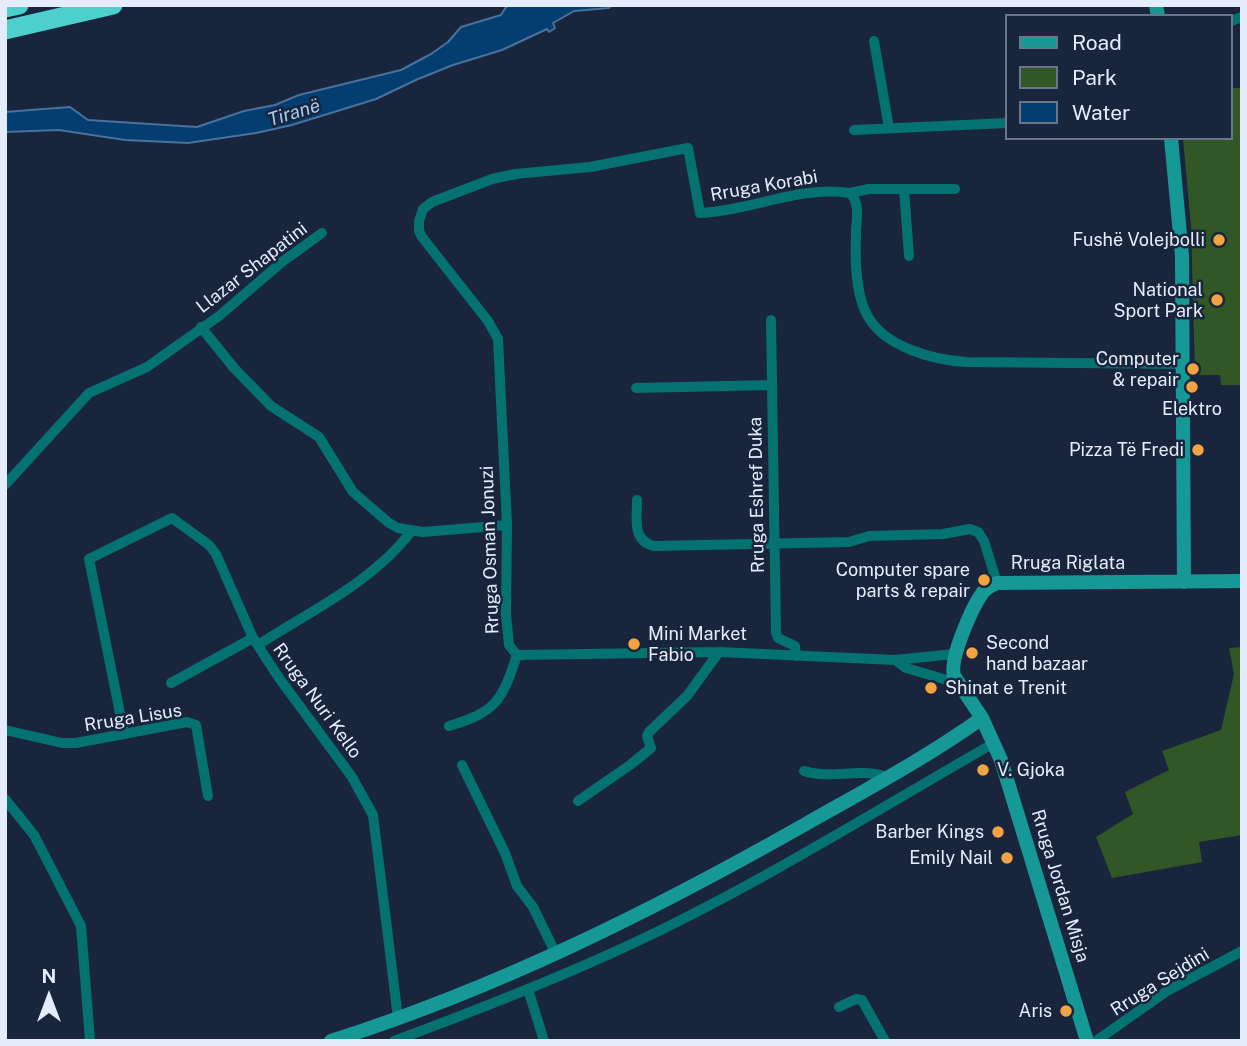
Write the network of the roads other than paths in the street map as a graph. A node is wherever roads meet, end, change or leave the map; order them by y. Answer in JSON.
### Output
{"nodes":[{"id":1,"x":19,"y":5,"type":"edge"},
{"id":2,"x":113,"y":5,"type":"edge"},
{"id":3,"x":5,"y":8,"type":"edge"},
{"id":4,"x":5,"y":30,"type":"edge"},
{"id":5,"x":874,"y":41,"type":"dead end"},
{"id":6,"x":1006,"y":123,"type":"edge"},
{"id":7,"x":889,"y":128,"type":"junction"},
{"id":8,"x":854,"y":130,"type":"dead end"},
{"id":9,"x":1171,"y":140,"type":"edge"},
{"id":10,"x":904,"y":189,"type":"junction"},
{"id":11,"x":955,"y":189,"type":"dead end"},
{"id":12,"x":850,"y":193,"type":"junction"},
{"id":13,"x":421,"y":215,"type":"joint"},
{"id":14,"x":322,"y":233,"type":"dead end"},
{"id":15,"x":909,"y":256,"type":"dead end"},
{"id":16,"x":771,"y":320,"type":"dead end"},
{"id":17,"x":201,"y":327,"type":"junction"},
{"id":18,"x":1182,"y":364,"type":"junction"},
{"id":19,"x":771,"y":385,"type":"junction"},
{"id":20,"x":636,"y":388,"type":"dead end"},
{"id":21,"x":5,"y":485,"type":"edge"},
{"id":22,"x":637,"y":500,"type":"dead end"},
{"id":23,"x":507,"y":525,"type":"junction"},
{"id":24,"x":411,"y":532,"type":"junction"},
{"id":25,"x":774,"y":544,"type":"junction"},
{"id":26,"x":1242,"y":581,"type":"edge"},
{"id":27,"x":1184,"y":582,"type":"junction"},
{"id":28,"x":997,"y":583,"type":"junction"},
{"id":29,"x":255,"y":641,"type":"junction"},
{"id":30,"x":719,"y":652,"type":"junction"},
{"id":31,"x":954,"y":654,"type":"junction"},
{"id":32,"x":517,"y":655,"type":"junction"},
{"id":33,"x":796,"y":656,"type":"junction"},
{"id":34,"x":895,"y":660,"type":"junction"},
{"id":35,"x":171,"y":683,"type":"dead end"},
{"id":36,"x":957,"y":683,"type":"junction"},
{"id":37,"x":982,"y":718,"type":"junction"},
{"id":38,"x":449,"y":726,"type":"dead end"},
{"id":39,"x":5,"y":730,"type":"edge"},
{"id":40,"x":124,"y":733,"type":"junction"},
{"id":41,"x":994,"y":743,"type":"junction"},
{"id":42,"x":462,"y":765,"type":"dead end"},
{"id":43,"x":804,"y":771,"type":"dead end"},
{"id":44,"x":886,"y":777,"type":"junction"},
{"id":45,"x":208,"y":796,"type":"dead end"},
{"id":46,"x":5,"y":799,"type":"edge"},
{"id":47,"x":578,"y":800,"type":"dead end"},
{"id":48,"x":1242,"y":951,"type":"edge"},
{"id":49,"x":556,"y":954,"type":"junction"},
{"id":50,"x":528,"y":989,"type":"junction"},
{"id":51,"x":839,"y":1007,"type":"dead end"},
{"id":52,"x":398,"y":1018,"type":"junction"},
{"id":53,"x":90,"y":1041,"type":"edge"},
{"id":54,"x":331,"y":1041,"type":"edge"},
{"id":55,"x":394,"y":1041,"type":"edge"},
{"id":56,"x":544,"y":1041,"type":"edge"},
{"id":57,"x":885,"y":1041,"type":"edge"},
{"id":58,"x":1087,"y":1041,"type":"edge"},
{"id":59,"x":1097,"y":1041,"type":"edge"}],
"edges":[{"from":1,"to":3,"type":"highway"},
{"from":2,"to":4,"type":"highway"},
{"from":5,"to":7,"type":"street"},
{"from":6,"to":7,"type":"street"},
{"from":7,"to":8,"type":"street"},
{"from":9,"to":18,"type":"street"},
{"from":10,"to":11,"type":"street"},
{"from":10,"to":12,"type":"street"},
{"from":10,"to":15,"type":"street"},
{"from":12,"to":13,"type":"street","name":"Rruga Korabi"},
{"from":12,"to":18,"type":"street"},
{"from":13,"to":23,"type":"street","name":"Rruga Osman Jonuzi"},
{"from":14,"to":17,"type":"street","name":"Llazar Shapatini"},
{"from":16,"to":19,"type":"street","name":"Rruga Eshref Duka"},
{"from":17,"to":21,"type":"street","name":"Llazar Shapatini"},
{"from":17,"to":24,"type":"street"},
{"from":18,"to":27,"type":"street"},
{"from":19,"to":20,"type":"street"},
{"from":19,"to":25,"type":"street","name":"Rruga Eshref Duka"},
{"from":22,"to":25,"type":"street"},
{"from":23,"to":24,"type":"street"},
{"from":23,"to":32,"type":"street","name":"Rruga Osman Jonuzi"},
{"from":24,"to":29,"type":"street"},
{"from":25,"to":28,"type":"street"},
{"from":25,"to":33,"type":"street","name":"Rruga Eshref Duka"},
{"from":26,"to":27,"type":"street","name":"Rruga Riglata"},
{"from":27,"to":28,"type":"street","name":"Rruga Riglata"},
{"from":28,"to":31,"type":"street","name":"Rruga Riglata"},
{"from":29,"to":35,"type":"street"},
{"from":29,"to":40,"type":"street","name":"Rruga Nuri Kello"},
{"from":29,"to":52,"type":"street","name":"Rruga Nuri Kello"},
{"from":30,"to":32,"type":"street","name":"Rruga Osman Jonuzi"},
{"from":30,"to":33,"type":"street","name":"Rruga Osman Jonuzi"},
{"from":30,"to":47,"type":"street"},
{"from":31,"to":34,"type":"street","name":"Rruga Osman Jonuzi"},
{"from":31,"to":36,"type":"street"},
{"from":32,"to":38,"type":"street"},
{"from":33,"to":34,"type":"street","name":"Rruga Osman Jonuzi"},
{"from":34,"to":36,"type":"street","name":"Rruga Osman Jonuzi"},
{"from":36,"to":37,"type":"street"},
{"from":37,"to":41,"type":"street"},
{"from":37,"to":44,"type":"street"},
{"from":39,"to":40,"type":"street","name":"Rruga Lisus"},
{"from":40,"to":45,"type":"street","name":"Rruga Lisus"},
{"from":41,"to":50,"type":"street"},
{"from":41,"to":58,"type":"street","name":"Rruga Jordan Misja"},
{"from":42,"to":49,"type":"street"},
{"from":43,"to":44,"type":"street"},
{"from":44,"to":49,"type":"street"},
{"from":46,"to":53,"type":"street"},
{"from":48,"to":59,"type":"street","name":"Rruga Sejdini"},
{"from":49,"to":52,"type":"street"},
{"from":50,"to":55,"type":"street"},
{"from":50,"to":56,"type":"street"},
{"from":51,"to":57,"type":"street"},
{"from":52,"to":54,"type":"street"}]}
